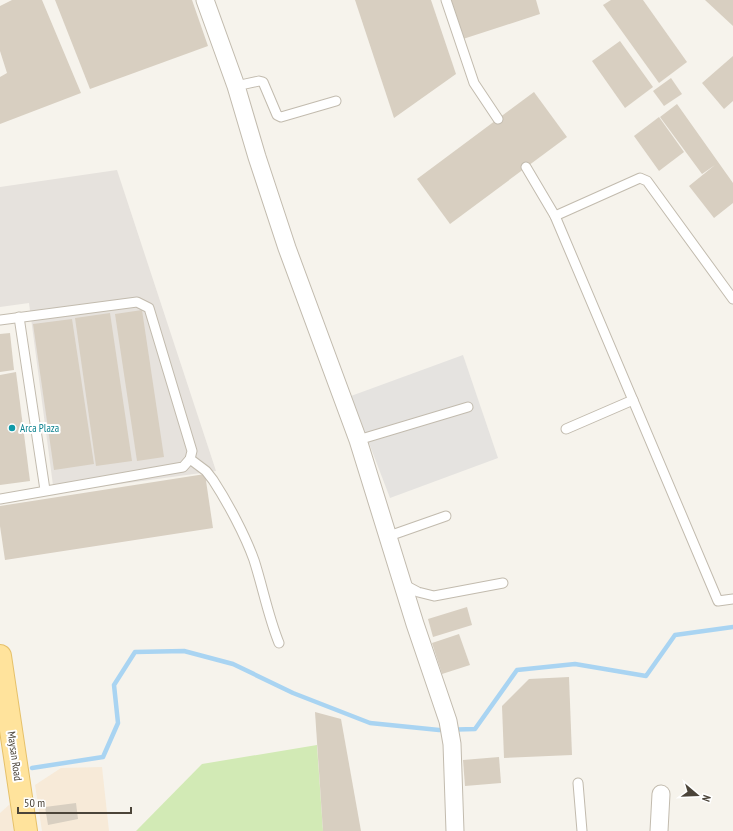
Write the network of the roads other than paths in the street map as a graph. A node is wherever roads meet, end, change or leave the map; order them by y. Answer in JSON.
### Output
{"nodes":[{"id":1,"x":205,"y":0,"type":"edge"},
{"id":2,"x":446,"y":0,"type":"edge"},
{"id":3,"x":236,"y":86,"type":"junction"},
{"id":4,"x":336,"y":101,"type":"dead end"},
{"id":5,"x":498,"y":119,"type":"dead end"},
{"id":6,"x":526,"y":167,"type":"dead end"},
{"id":7,"x":554,"y":216,"type":"junction"},
{"id":8,"x":733,"y":299,"type":"edge"},
{"id":9,"x":19,"y":318,"type":"junction"},
{"id":10,"x":0,"y":320,"type":"edge"},
{"id":11,"x":633,"y":400,"type":"junction"},
{"id":12,"x":468,"y":407,"type":"dead end"},
{"id":13,"x":566,"y":429,"type":"dead end"},
{"id":14,"x":358,"y":440,"type":"junction"},
{"id":15,"x":190,"y":459,"type":"junction"},
{"id":16,"x":45,"y":490,"type":"junction"},
{"id":17,"x":0,"y":499,"type":"edge"},
{"id":18,"x":446,"y":516,"type":"dead end"},
{"id":19,"x":389,"y":536,"type":"junction"},
{"id":20,"x":403,"y":584,"type":"junction"},
{"id":21,"x":503,"y":584,"type":"dead end"},
{"id":22,"x":733,"y":599,"type":"edge"},
{"id":23,"x":279,"y":643,"type":"dead end"},
{"id":24,"x":0,"y":656,"type":"edge"},
{"id":25,"x":578,"y":783,"type":"dead end"},
{"id":26,"x":660,"y":794,"type":"dead end"},
{"id":27,"x":26,"y":831,"type":"edge"},
{"id":28,"x":455,"y":831,"type":"edge"},
{"id":29,"x":582,"y":831,"type":"edge"},
{"id":30,"x":660,"y":831,"type":"edge"}],
"edges":[{"from":1,"to":3,"type":"street"},
{"from":2,"to":5,"type":"lane"},
{"from":3,"to":4,"type":"lane"},
{"from":3,"to":14,"type":"street"},
{"from":6,"to":7,"type":"lane"},
{"from":7,"to":8,"type":"lane"},
{"from":7,"to":11,"type":"lane"},
{"from":9,"to":10,"type":"lane"},
{"from":9,"to":15,"type":"lane"},
{"from":9,"to":16,"type":"lane"},
{"from":11,"to":13,"type":"lane"},
{"from":11,"to":22,"type":"lane"},
{"from":12,"to":14,"type":"lane"},
{"from":14,"to":19,"type":"street"},
{"from":15,"to":16,"type":"lane"},
{"from":15,"to":23,"type":"lane"},
{"from":16,"to":17,"type":"lane"},
{"from":18,"to":19,"type":"lane"},
{"from":19,"to":20,"type":"street"},
{"from":20,"to":21,"type":"lane"},
{"from":20,"to":28,"type":"street"},
{"from":24,"to":27,"type":"main road","name":"Maysan Road"},
{"from":25,"to":29,"type":"lane"},
{"from":26,"to":30,"type":"street"}]}
